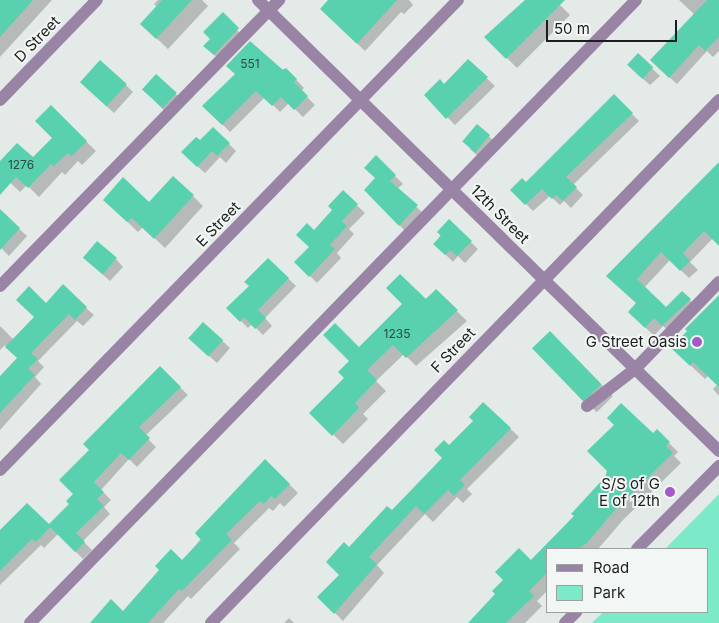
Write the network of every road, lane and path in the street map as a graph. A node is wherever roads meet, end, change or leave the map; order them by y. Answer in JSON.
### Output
{"nodes":[{"id":1,"x":97,"y":0,"type":"edge"},
{"id":2,"x":258,"y":0,"type":"edge"},
{"id":3,"x":279,"y":0,"type":"edge"},
{"id":4,"x":458,"y":0,"type":"edge"},
{"id":5,"x":636,"y":0,"type":"edge"},
{"id":6,"x":269,"y":10,"type":"junction"},
{"id":7,"x":0,"y":100,"type":"edge"},
{"id":8,"x":719,"y":100,"type":"edge"},
{"id":9,"x":360,"y":101,"type":"junction"},
{"id":10,"x":452,"y":190,"type":"junction"},
{"id":11,"x":544,"y":280,"type":"junction"},
{"id":12,"x":719,"y":282,"type":"edge"},
{"id":13,"x":0,"y":286,"type":"edge"},
{"id":14,"x":635,"y":369,"type":"junction"},
{"id":15,"x":588,"y":406,"type":"dead end"},
{"id":16,"x":719,"y":451,"type":"edge"},
{"id":17,"x":719,"y":466,"type":"edge"},
{"id":18,"x":0,"y":470,"type":"edge"},
{"id":19,"x":638,"y":548,"type":"edge"},
{"id":20,"x":575,"y":613,"type":"edge"},
{"id":21,"x":30,"y":623,"type":"edge"},
{"id":22,"x":211,"y":623,"type":"edge"},
{"id":23,"x":565,"y":623,"type":"edge"}],
"edges":[{"from":1,"to":7,"type":"street","name":"D Street"},
{"from":2,"to":6,"type":"street","name":"12th Street"},
{"from":3,"to":6,"type":"street"},
{"from":4,"to":9,"type":"street","name":"E Street"},
{"from":5,"to":10,"type":"street"},
{"from":6,"to":9,"type":"street","name":"12th Street"},
{"from":6,"to":13,"type":"street"},
{"from":8,"to":11,"type":"street","name":"F Street"},
{"from":9,"to":10,"type":"street","name":"12th Street"},
{"from":9,"to":18,"type":"street","name":"E Street"},
{"from":10,"to":11,"type":"street","name":"12th Street"},
{"from":10,"to":21,"type":"street"},
{"from":11,"to":14,"type":"street","name":"12th Street"},
{"from":11,"to":22,"type":"street","name":"F Street"},
{"from":12,"to":14,"type":"street"},
{"from":14,"to":15,"type":"street"},
{"from":14,"to":16,"type":"street","name":"12th Street"},
{"from":17,"to":19,"type":"street"},
{"from":20,"to":23,"type":"street"}]}
